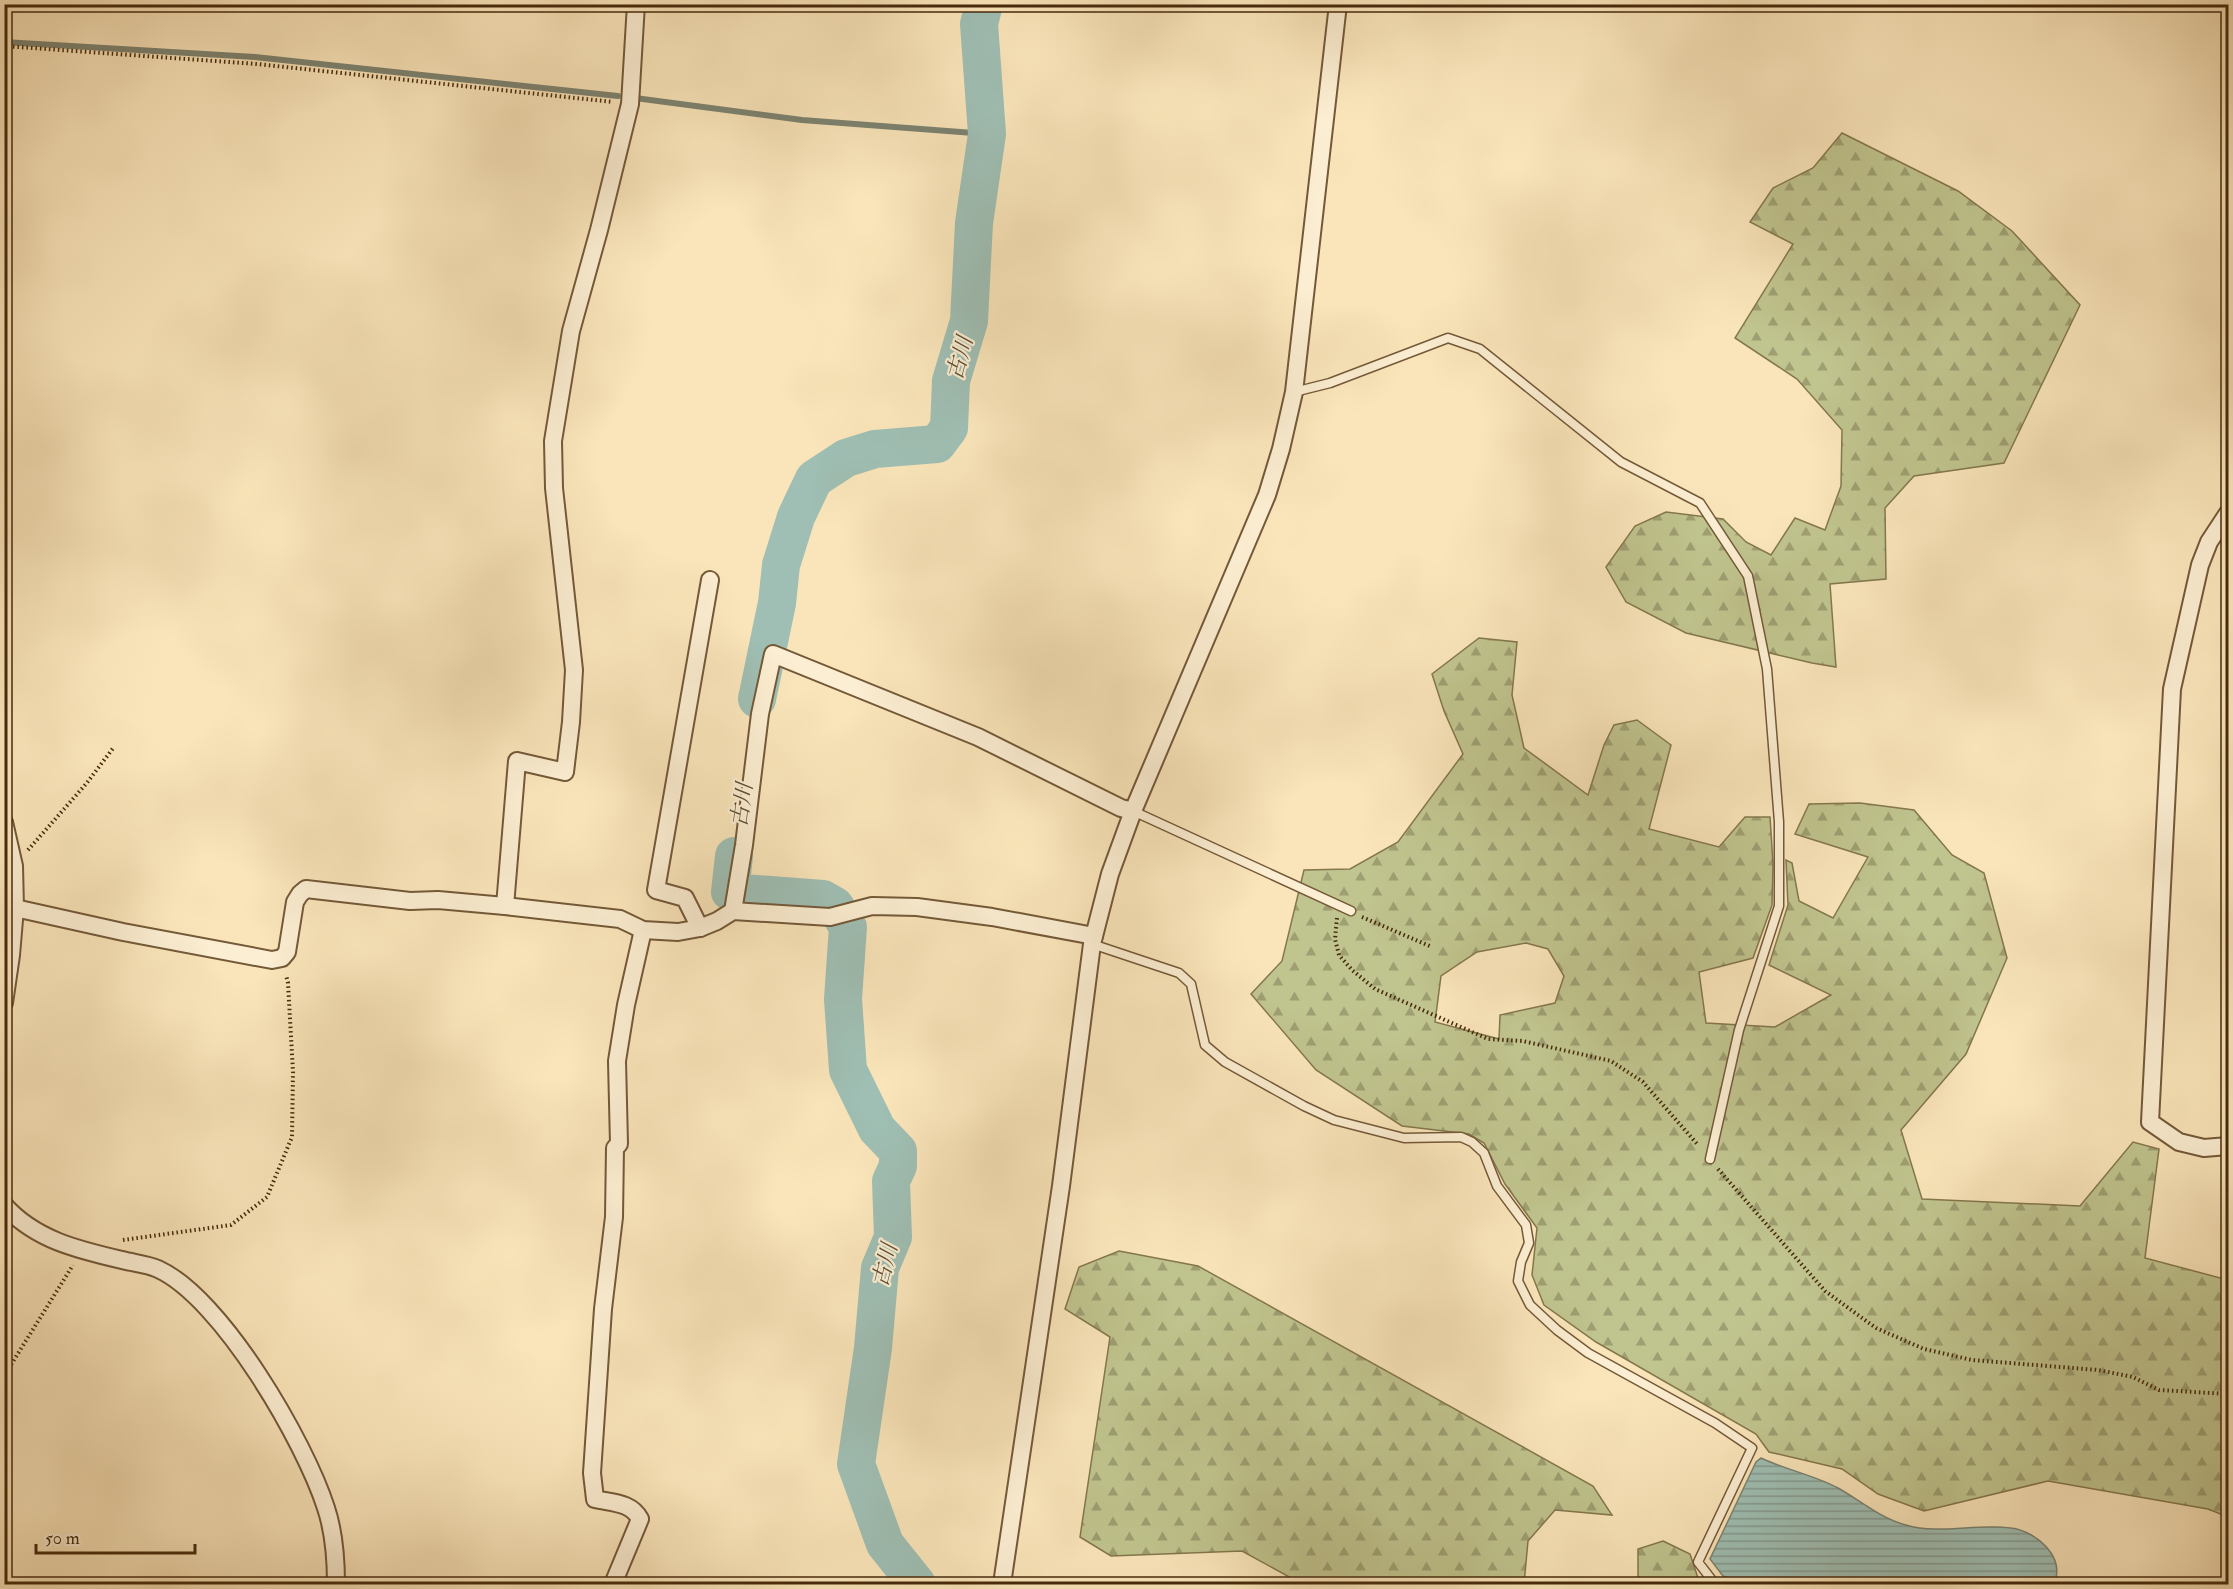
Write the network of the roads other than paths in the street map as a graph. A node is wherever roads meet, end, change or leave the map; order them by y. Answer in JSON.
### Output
{"nodes":[{"id":1,"x":636,"y":4,"type":"edge"},
{"id":2,"x":1338,"y":4,"type":"edge"},
{"id":3,"x":1294,"y":392,"type":"junction"},
{"id":4,"x":2229,"y":513,"type":"edge"},
{"id":5,"x":710,"y":580,"type":"dead end"},
{"id":6,"x":1133,"y":811,"type":"junction"},
{"id":7,"x":4,"y":822,"type":"edge"},
{"id":8,"x":9,"y":872,"type":"edge"},
{"id":9,"x":735,"y":898,"type":"junction"},
{"id":10,"x":505,"y":906,"type":"junction"},
{"id":11,"x":15,"y":908,"type":"junction"},
{"id":12,"x":1351,"y":912,"type":"road end"},
{"id":13,"x":700,"y":928,"type":"junction"},
{"id":14,"x":643,"y":930,"type":"junction"},
{"id":15,"x":1093,"y":940,"type":"junction"},
{"id":16,"x":4,"y":1003,"type":"edge"},
{"id":17,"x":2229,"y":1146,"type":"edge"},
{"id":18,"x":1710,"y":1159,"type":"road end"},
{"id":19,"x":4,"y":1205,"type":"edge"},
{"id":20,"x":336,"y":1584,"type":"edge"},
{"id":21,"x":613,"y":1584,"type":"edge"},
{"id":22,"x":1002,"y":1584,"type":"edge"},
{"id":23,"x":1715,"y":1584,"type":"edge"}],
"edges":[{"from":1,"to":10,"type":"street"},
{"from":2,"to":3,"type":"street"},
{"from":3,"to":6,"type":"street"},
{"from":3,"to":18,"type":"lane"},
{"from":4,"to":17,"type":"street"},
{"from":5,"to":13,"type":"street"},
{"from":6,"to":9,"type":"street"},
{"from":6,"to":12,"type":"lane"},
{"from":6,"to":15,"type":"street"},
{"from":7,"to":8,"type":"street"},
{"from":8,"to":11,"type":"street"},
{"from":9,"to":13,"type":"street"},
{"from":9,"to":15,"type":"street"},
{"from":10,"to":11,"type":"street"},
{"from":10,"to":14,"type":"street"},
{"from":11,"to":16,"type":"street"},
{"from":13,"to":14,"type":"street"},
{"from":14,"to":21,"type":"street"},
{"from":15,"to":22,"type":"street"},
{"from":15,"to":23,"type":"lane"},
{"from":19,"to":20,"type":"street"}]}
